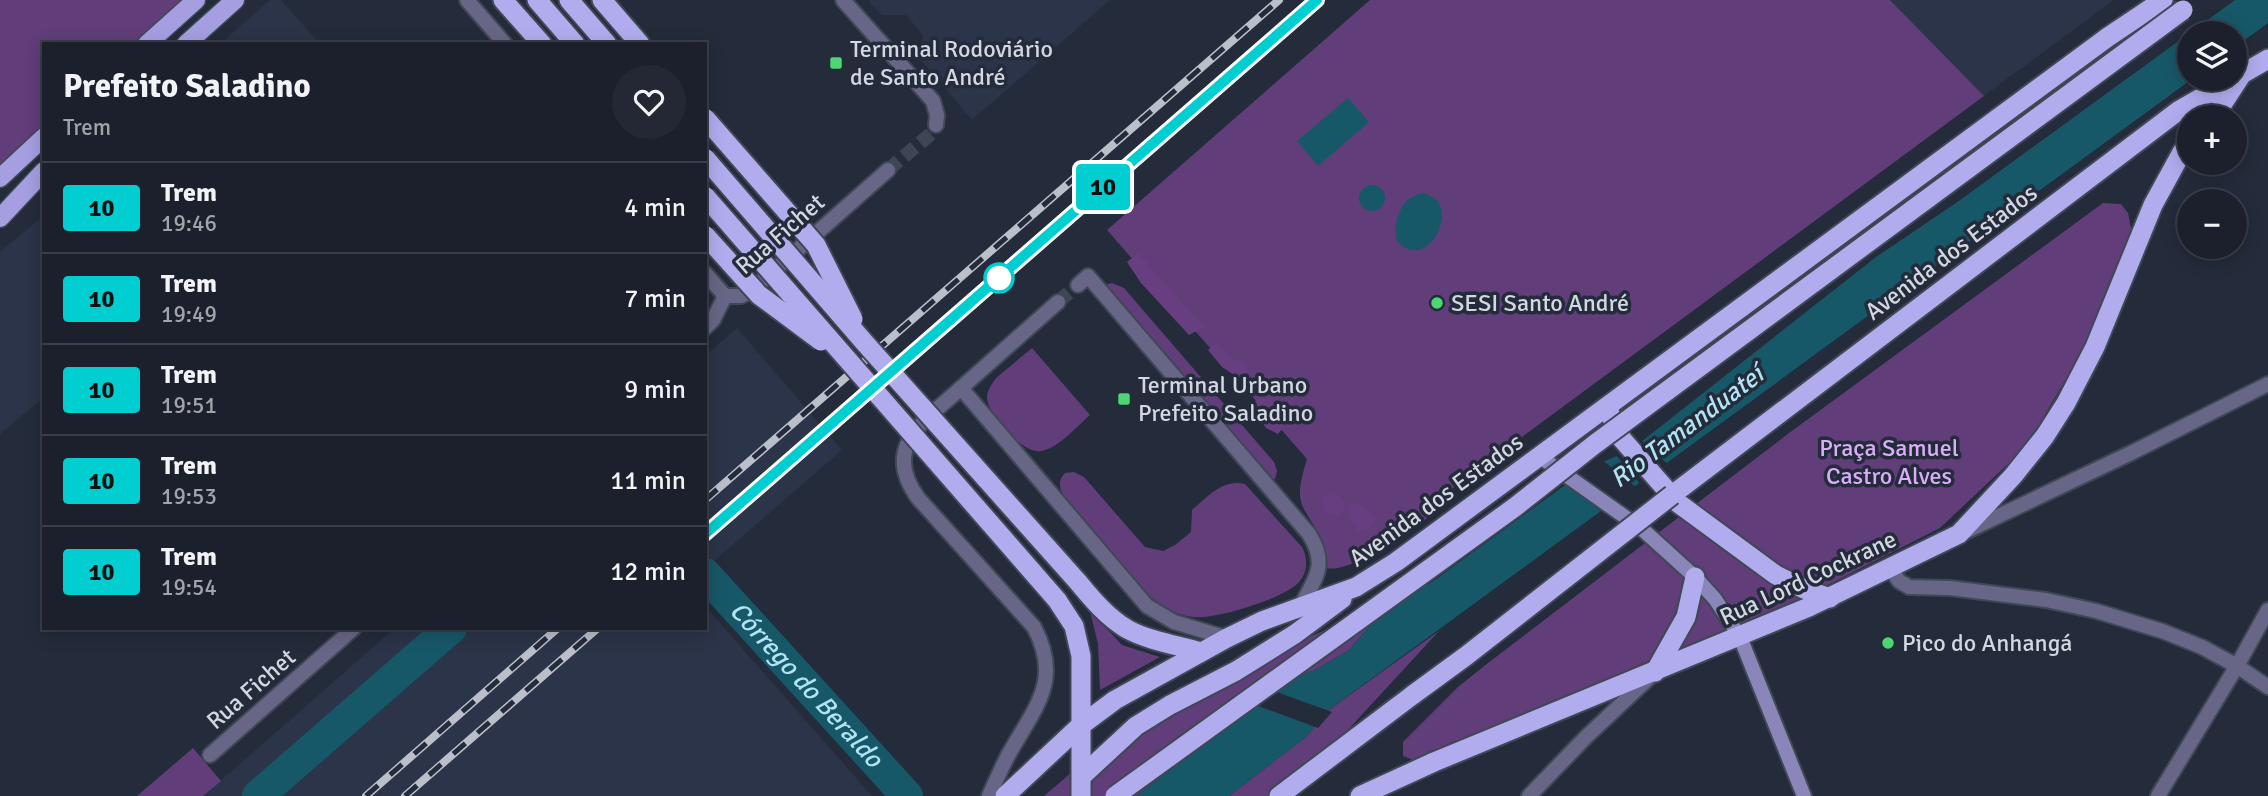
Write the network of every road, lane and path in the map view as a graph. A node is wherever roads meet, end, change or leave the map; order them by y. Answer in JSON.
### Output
{"nodes":[{"id":1,"x":196,"y":0,"type":"edge"},
{"id":2,"x":235,"y":0,"type":"edge"},
{"id":3,"x":467,"y":0,"type":"edge"},
{"id":4,"x":503,"y":0,"type":"edge"},
{"id":5,"x":537,"y":0,"type":"edge"},
{"id":6,"x":569,"y":0,"type":"edge"},
{"id":7,"x":602,"y":0,"type":"edge"},
{"id":8,"x":843,"y":0,"type":"edge"},
{"id":9,"x":2163,"y":0,"type":"edge"},
{"id":10,"x":2188,"y":5,"type":"edge"},
{"id":11,"x":148,"y":42,"type":"edge"},
{"id":12,"x":188,"y":42,"type":"edge"},
{"id":13,"x":503,"y":42,"type":"edge"},
{"id":14,"x":540,"y":42,"type":"edge"},
{"id":15,"x":573,"y":42,"type":"edge"},
{"id":16,"x":605,"y":42,"type":"edge"},
{"id":17,"x":638,"y":42,"type":"edge"},
{"id":18,"x":2268,"y":59,"type":"edge"},
{"id":19,"x":2247,"y":72,"type":"edge"},
{"id":20,"x":2214,"y":91,"type":"edge"},
{"id":21,"x":707,"y":120,"type":"edge"},
{"id":22,"x":936,"y":125,"type":"dead end"},
{"id":23,"x":42,"y":139,"type":"edge"},
{"id":24,"x":707,"y":160,"type":"edge"},
{"id":25,"x":2177,"y":161,"type":"edge"},
{"id":26,"x":888,"y":170,"type":"tunnel mouth"},
{"id":27,"x":42,"y":173,"type":"edge"},
{"id":28,"x":0,"y":178,"type":"edge"},
{"id":29,"x":707,"y":198,"type":"edge"},
{"id":30,"x":0,"y":218,"type":"edge"},
{"id":31,"x":707,"y":237,"type":"edge"},
{"id":32,"x":707,"y":275,"type":"edge"},
{"id":33,"x":1078,"y":285,"type":"dead end"},
{"id":34,"x":726,"y":296,"type":"junction"},
{"id":35,"x":1058,"y":302,"type":"tunnel mouth"},
{"id":36,"x":707,"y":326,"type":"edge"},
{"id":37,"x":864,"y":342,"type":"junction"},
{"id":38,"x":845,"y":358,"type":"junction"},
{"id":39,"x":2268,"y":384,"type":"edge"},
{"id":40,"x":961,"y":387,"type":"junction"},
{"id":41,"x":1607,"y":406,"type":"junction"},
{"id":42,"x":1539,"y":456,"type":"junction"},
{"id":43,"x":1959,"y":534,"type":"junction"},
{"id":44,"x":1890,"y":568,"type":"junction"},
{"id":45,"x":1695,"y":577,"type":"junction"},
{"id":46,"x":1356,"y":587,"type":"junction"},
{"id":47,"x":1829,"y":597,"type":"junction"},
{"id":48,"x":1300,"y":607,"type":"junction"},
{"id":49,"x":2268,"y":610,"type":"edge"},
{"id":50,"x":352,"y":630,"type":"edge"},
{"id":51,"x":1740,"y":636,"type":"junction"},
{"id":52,"x":1227,"y":638,"type":"junction"},
{"id":53,"x":1201,"y":652,"type":"junction"},
{"id":54,"x":2237,"y":666,"type":"junction"},
{"id":55,"x":1655,"y":672,"type":"junction"},
{"id":56,"x":2268,"y":687,"type":"edge"},
{"id":57,"x":1080,"y":726,"type":"junction"},
{"id":58,"x":210,"y":755,"type":"dead end"},
{"id":59,"x":1082,"y":776,"type":"junction"},
{"id":60,"x":989,"y":796,"type":"edge"},
{"id":61,"x":1005,"y":796,"type":"edge"},
{"id":62,"x":1081,"y":796,"type":"edge"},
{"id":63,"x":1115,"y":796,"type":"edge"},
{"id":64,"x":1279,"y":796,"type":"edge"},
{"id":65,"x":1360,"y":796,"type":"edge"},
{"id":66,"x":1529,"y":796,"type":"edge"},
{"id":67,"x":1804,"y":796,"type":"edge"},
{"id":68,"x":2158,"y":796,"type":"edge"}],
"edges":[{"from":1,"to":11,"type":"main road"},
{"from":2,"to":12,"type":"main road"},
{"from":3,"to":13,"type":"street"},
{"from":4,"to":14,"type":"highway"},
{"from":5,"to":15,"type":"highway"},
{"from":6,"to":16,"type":"highway"},
{"from":7,"to":17,"type":"highway"},
{"from":8,"to":22,"type":"street"},
{"from":9,"to":41,"type":"highway","name":"Avenida dos Estados"},
{"from":10,"to":63,"type":"highway","name":"Avenida dos Estados","bridge":true},
{"from":18,"to":19,"type":"highway","name":"Avenida dos Estados"},
{"from":20,"to":64,"type":"highway","name":"Avenida dos Estados","bridge":true},
{"from":21,"to":37,"type":"highway","bridge":true},
{"from":23,"to":28,"type":"main road"},
{"from":24,"to":37,"type":"highway","bridge":true},
{"from":25,"to":43,"type":"highway"},
{"from":26,"to":34,"type":"street","name":"Rua Fichet"},
{"from":27,"to":30,"type":"main road"},
{"from":29,"to":38,"type":"highway","bridge":true},
{"from":31,"to":38,"type":"highway","bridge":true},
{"from":32,"to":34,"type":"street"},
{"from":33,"to":48,"type":"street"},
{"from":34,"to":36,"type":"street","name":"Rua Fichet"},
{"from":35,"to":40,"type":"street"},
{"from":37,"to":53,"type":"highway","bridge":true},
{"from":38,"to":57,"type":"highway","bridge":true},
{"from":39,"to":43,"type":"street","name":"Rua Lord Cockrane"},
{"from":40,"to":52,"type":"street"},
{"from":40,"to":60,"type":"street"},
{"from":41,"to":42,"type":"highway","name":"Avenida dos Estados"},
{"from":41,"to":47,"type":"highway"},
{"from":42,"to":45,"type":"main road"},
{"from":42,"to":46,"type":"highway","name":"Avenida dos Estados"},
{"from":43,"to":44,"type":"highway","name":"Rua Lord Cockrane"},
{"from":44,"to":47,"type":"highway","name":"Rua Lord Cockrane"},
{"from":44,"to":54,"type":"street"},
{"from":45,"to":51,"type":"main road"},
{"from":45,"to":55,"type":"highway"},
{"from":46,"to":48,"type":"highway","name":"Avenida dos Estados"},
{"from":46,"to":59,"type":"highway"},
{"from":47,"to":51,"type":"highway","name":"Rua Lord Cockrane"},
{"from":48,"to":52,"type":"highway","name":"Avenida dos Estados"},
{"from":49,"to":54,"type":"street"},
{"from":50,"to":58,"type":"street","name":"Rua Fichet"},
{"from":51,"to":55,"type":"highway","name":"Rua Lord Cockrane"},
{"from":51,"to":67,"type":"main road"},
{"from":52,"to":53,"type":"highway","name":"Avenida dos Estados"},
{"from":53,"to":57,"type":"highway","name":"Avenida dos Estados"},
{"from":54,"to":56,"type":"street"},
{"from":54,"to":68,"type":"street"},
{"from":55,"to":65,"type":"highway","name":"Rua Lord Cockrane"},
{"from":55,"to":66,"type":"street"},
{"from":57,"to":59,"type":"highway"},
{"from":57,"to":61,"type":"highway","name":"Avenida dos Estados"},
{"from":59,"to":62,"type":"highway"}]}
